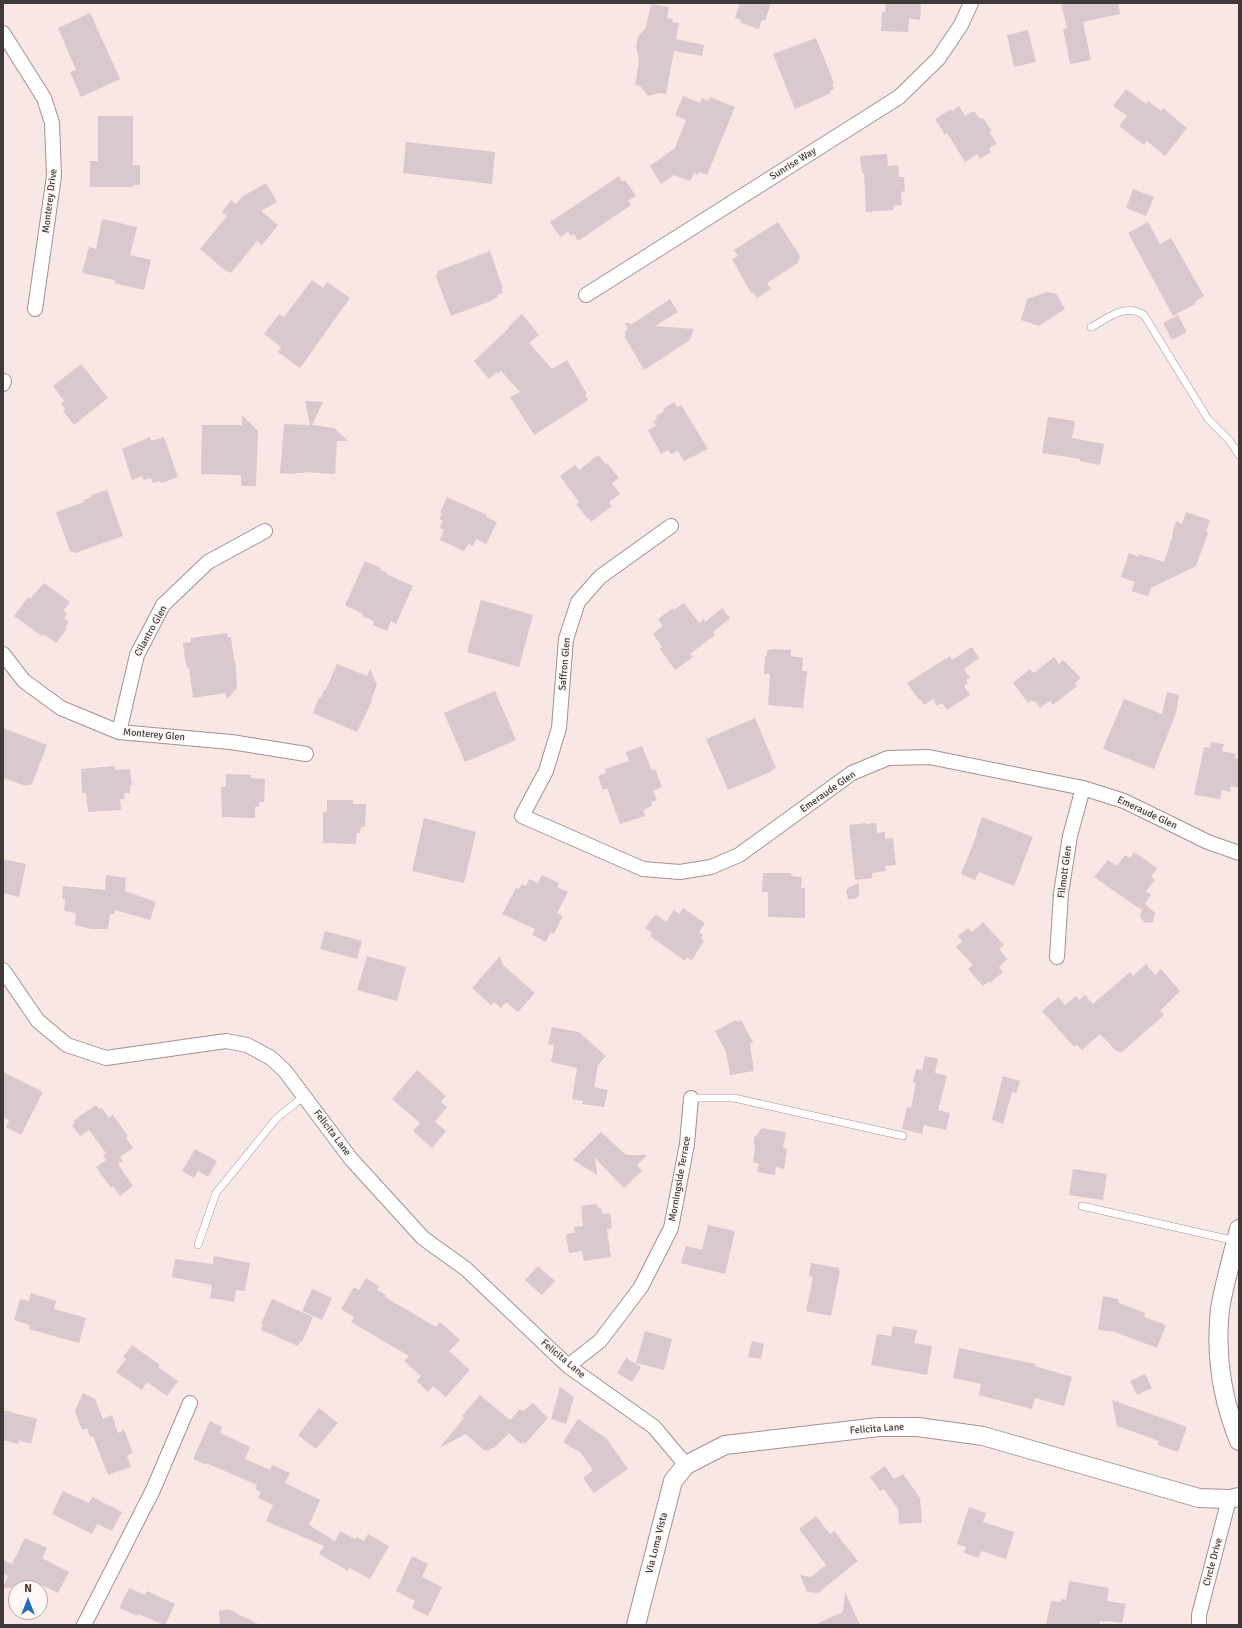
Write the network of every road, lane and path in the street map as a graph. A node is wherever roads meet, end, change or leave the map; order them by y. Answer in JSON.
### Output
{"nodes":[{"id":1,"x":971,"y":3,"type":"edge"},
{"id":2,"x":3,"y":33,"type":"edge"},
{"id":3,"x":586,"y":296,"type":"dead end"},
{"id":4,"x":35,"y":309,"type":"dead end"},
{"id":5,"x":1091,"y":328,"type":"dead end"},
{"id":6,"x":1239,"y":455,"type":"edge"},
{"id":7,"x":671,"y":526,"type":"dead end"},
{"id":8,"x":265,"y":531,"type":"dead end"},
{"id":9,"x":3,"y":654,"type":"edge"},
{"id":10,"x":118,"y":732,"type":"junction"},
{"id":11,"x":306,"y":754,"type":"dead end"},
{"id":12,"x":1083,"y":788,"type":"junction"},
{"id":13,"x":522,"y":816,"type":"joint"},
{"id":14,"x":1239,"y":853,"type":"edge"},
{"id":15,"x":1057,"y":957,"type":"dead end"},
{"id":16,"x":3,"y":970,"type":"edge"},
{"id":17,"x":304,"y":1096,"type":"junction"},
{"id":18,"x":691,"y":1098,"type":"joint"},
{"id":19,"x":903,"y":1136,"type":"dead end"},
{"id":20,"x":1082,"y":1206,"type":"dead end"},
{"id":21,"x":1238,"y":1235,"type":"edge"},
{"id":22,"x":198,"y":1245,"type":"dead end"},
{"id":23,"x":568,"y":1366,"type":"junction"},
{"id":24,"x":190,"y":1403,"type":"dead end"},
{"id":25,"x":1239,"y":1441,"type":"edge"},
{"id":26,"x":686,"y":1465,"type":"junction"},
{"id":27,"x":1234,"y":1498,"type":"edge"},
{"id":28,"x":84,"y":1625,"type":"edge"},
{"id":29,"x":636,"y":1625,"type":"edge"},
{"id":30,"x":1199,"y":1625,"type":"edge"}],
"edges":[{"from":1,"to":3,"type":"street","name":"Sunrise Way"},
{"from":2,"to":4,"type":"street","name":"Monterey Drive"},
{"from":5,"to":6,"type":"lane"},
{"from":7,"to":13,"type":"street","name":"Saffron Glen"},
{"from":8,"to":10,"type":"street","name":"Cilantro Glen"},
{"from":9,"to":10,"type":"street","name":"Monterey Glen"},
{"from":10,"to":11,"type":"street","name":"Monterey Glen"},
{"from":12,"to":13,"type":"street","name":"Emeraude Glen"},
{"from":12,"to":14,"type":"street","name":"Emeraude Glen"},
{"from":12,"to":15,"type":"street","name":"Filmott Glen"},
{"from":16,"to":17,"type":"street","name":"Felicita Lane"},
{"from":17,"to":22,"type":"lane"},
{"from":17,"to":23,"type":"street","name":"Felicita Lane"},
{"from":18,"to":19,"type":"lane"},
{"from":18,"to":23,"type":"street","name":"Morningside Terrace"},
{"from":20,"to":21,"type":"lane"},
{"from":21,"to":25,"type":"street"},
{"from":23,"to":26,"type":"street","name":"Felicita Lane"},
{"from":24,"to":28,"type":"street"},
{"from":26,"to":27,"type":"street","name":"Felicita Lane"},
{"from":26,"to":29,"type":"street","name":"Via Loma Vista"},
{"from":27,"to":30,"type":"street","name":"Circle Drive"}]}
